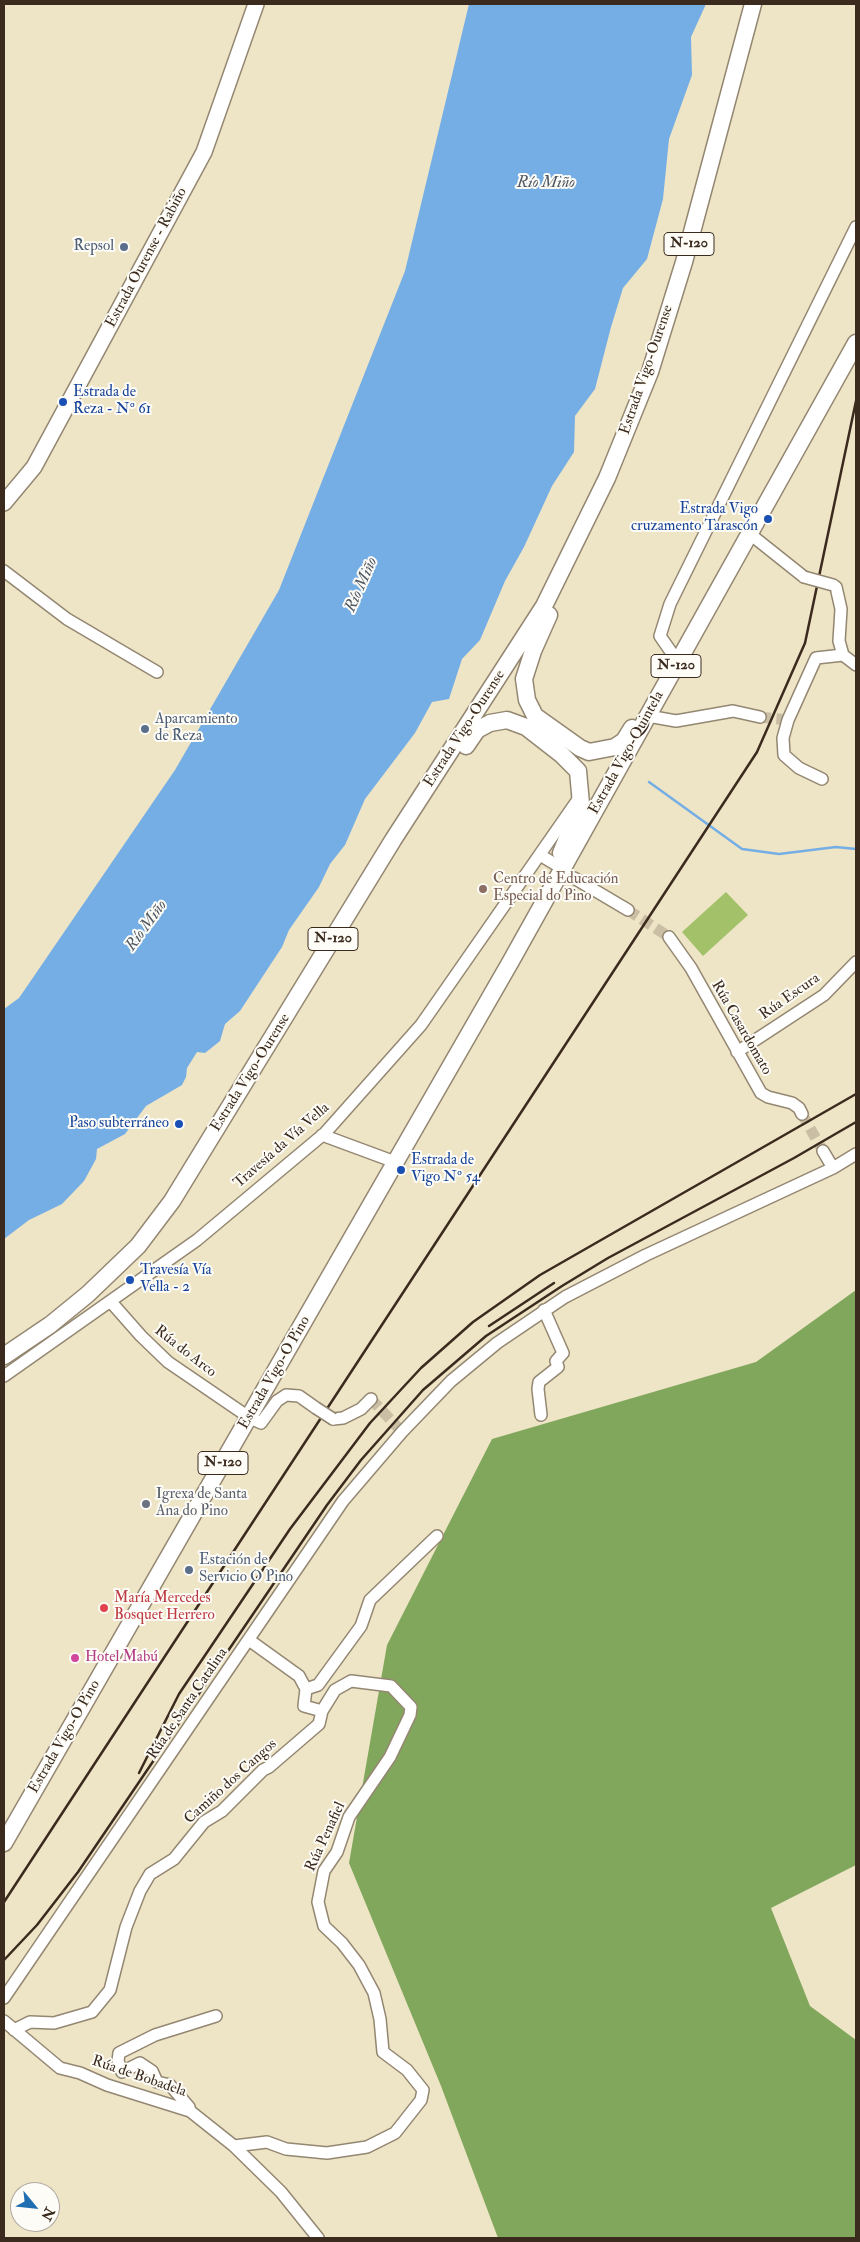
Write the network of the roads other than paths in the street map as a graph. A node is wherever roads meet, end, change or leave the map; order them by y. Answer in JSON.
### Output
{"nodes":[{"id":1,"x":256,"y":4,"type":"edge"},
{"id":2,"x":752,"y":4,"type":"edge"},
{"id":3,"x":856,"y":227,"type":"edge"},
{"id":4,"x":856,"y":342,"type":"edge"},
{"id":5,"x":608,"y":478,"type":"junction"},
{"id":6,"x":6,"y":501,"type":"edge"},
{"id":7,"x":750,"y":534,"type":"junction"},
{"id":8,"x":4,"y":571,"type":"edge"},
{"id":9,"x":843,"y":655,"type":"junction"},
{"id":10,"x":678,"y":662,"type":"junction"},
{"id":11,"x":856,"y":664,"type":"edge"},
{"id":12,"x":157,"y":672,"type":"dead end"},
{"id":13,"x":648,"y":716,"type":"junction"},
{"id":14,"x":760,"y":718,"type":"tunnel mouth"},
{"id":15,"x":822,"y":778,"type":"dead end"},
{"id":16,"x":580,"y":796,"type":"junction"},
{"id":17,"x":571,"y":852,"type":"junction"},
{"id":18,"x":540,"y":855,"type":"junction"},
{"id":19,"x":555,"y":864,"type":"junction"},
{"id":20,"x":574,"y":878,"type":"junction"},
{"id":21,"x":544,"y":899,"type":"junction"},
{"id":22,"x":628,"y":910,"type":"tunnel mouth"},
{"id":23,"x":669,"y":938,"type":"tunnel mouth"},
{"id":24,"x":324,"y":953,"type":"junction"},
{"id":25,"x":511,"y":961,"type":"junction"},
{"id":26,"x":856,"y":962,"type":"edge"},
{"id":27,"x":737,"y":1052,"type":"junction"},
{"id":28,"x":802,"y":1114,"type":"tunnel mouth"},
{"id":29,"x":322,"y":1135,"type":"junction"},
{"id":30,"x":823,"y":1151,"type":"tunnel mouth"},
{"id":31,"x":856,"y":1154,"type":"edge"},
{"id":32,"x":395,"y":1162,"type":"junction"},
{"id":33,"x":833,"y":1168,"type":"junction"},
{"id":34,"x":111,"y":1302,"type":"junction"},
{"id":35,"x":544,"y":1310,"type":"junction"},
{"id":36,"x":4,"y":1356,"type":"edge"},
{"id":37,"x":4,"y":1376,"type":"edge"},
{"id":38,"x":370,"y":1399,"type":"dead end"},
{"id":39,"x":541,"y":1415,"type":"dead end"},
{"id":40,"x":250,"y":1418,"type":"junction"},
{"id":41,"x":437,"y":1536,"type":"dead end"},
{"id":42,"x":249,"y":1640,"type":"junction"},
{"id":43,"x":306,"y":1689,"type":"junction"},
{"id":44,"x":397,"y":1690,"type":"joint"},
{"id":45,"x":322,"y":1711,"type":"junction"},
{"id":46,"x":4,"y":1843,"type":"edge"},
{"id":47,"x":4,"y":1998,"type":"edge"},
{"id":48,"x":216,"y":2016,"type":"dead end"},
{"id":49,"x":7,"y":2026,"type":"edge"},
{"id":50,"x":190,"y":2111,"type":"junction"},
{"id":51,"x":234,"y":2146,"type":"junction"},
{"id":52,"x":318,"y":2238,"type":"edge"}],
"edges":[{"from":1,"to":6,"type":"main road","name":"Estrada Ourense - Rabiño"},
{"from":2,"to":5,"type":"highway","name":"Estrada Vigo-Ourense","number":"N-120"},
{"from":3,"to":10,"type":"street"},
{"from":4,"to":7,"type":"highway","name":"Estrada Vigo-Quintela","number":"N-120"},
{"from":5,"to":10,"type":"highway"},
{"from":5,"to":24,"type":"highway","name":"Estrada Vigo-Ourense","number":"N-120"},
{"from":7,"to":9,"type":"street","bridge":true},
{"from":7,"to":10,"type":"highway","name":"Estrada Vigo-Quintela","number":"N-120"},
{"from":8,"to":12,"type":"street"},
{"from":9,"to":11,"type":"street"},
{"from":9,"to":15,"type":"street"},
{"from":10,"to":13,"type":"highway","name":"Estrada Vigo-Quintela","number":"N-120"},
{"from":13,"to":14,"type":"street"},
{"from":13,"to":17,"type":"highway","name":"Estrada Vigo-Quintela","number":"N-120"},
{"from":16,"to":18,"type":"street","name":"Travesía da Vía Vella"},
{"from":16,"to":19,"type":"highway"},
{"from":16,"to":24,"type":"highway"},
{"from":17,"to":20,"type":"street"},
{"from":17,"to":21,"type":"highway","name":"Estrada Vigo-Quintela","number":"N-120"},
{"from":18,"to":19,"type":"street"},
{"from":18,"to":29,"type":"street","name":"Travesía da Vía Vella"},
{"from":19,"to":25,"type":"highway"},
{"from":20,"to":21,"type":"street"},
{"from":20,"to":22,"type":"street"},
{"from":21,"to":25,"type":"highway","name":"Estrada Vigo-Quintela","number":"N-120"},
{"from":23,"to":27,"type":"street","name":"Rúa Casardomato"},
{"from":24,"to":36,"type":"highway","name":"Estrada Vigo-Ourense","number":"N-120"},
{"from":25,"to":32,"type":"highway","name":"Estrada Vigo-Quintela","number":"N-120"},
{"from":26,"to":27,"type":"street","name":"Rúa Escura"},
{"from":27,"to":28,"type":"street","name":"Rúa Casardomato"},
{"from":29,"to":32,"type":"street"},
{"from":29,"to":34,"type":"street","name":"Travesía da Vía Vella"},
{"from":30,"to":33,"type":"street"},
{"from":31,"to":33,"type":"street","name":"Rúa de Santa Catalina"},
{"from":32,"to":40,"type":"highway","name":"Estrada Vigo-O Pino","number":"N-120"},
{"from":33,"to":35,"type":"street","name":"Rúa de Santa Catalina"},
{"from":34,"to":37,"type":"street","name":"Travesía da Vía Vella"},
{"from":34,"to":40,"type":"street","name":"Rúa do Arco"},
{"from":35,"to":39,"type":"street"},
{"from":35,"to":42,"type":"street","name":"Rúa de Santa Catalina"},
{"from":38,"to":40,"type":"street","bridge":true},
{"from":40,"to":46,"type":"highway","name":"Estrada Vigo-O Pino","number":"N-120"},
{"from":41,"to":43,"type":"street"},
{"from":42,"to":43,"type":"street"},
{"from":42,"to":47,"type":"street","name":"Rúa de Santa Catalina"},
{"from":43,"to":45,"type":"street"},
{"from":44,"to":45,"type":"street","name":"Camiño dos Cangos"},
{"from":44,"to":51,"type":"street","name":"Rúa Penafiel"},
{"from":45,"to":49,"type":"street","name":"Camiño dos Cangos"},
{"from":48,"to":50,"type":"street"},
{"from":49,"to":50,"type":"street","name":"Rúa de Bobadela"},
{"from":50,"to":51,"type":"street","name":"Rúa de Bobadela"},
{"from":51,"to":52,"type":"street","name":"Rúa de Bobadela"}]}
